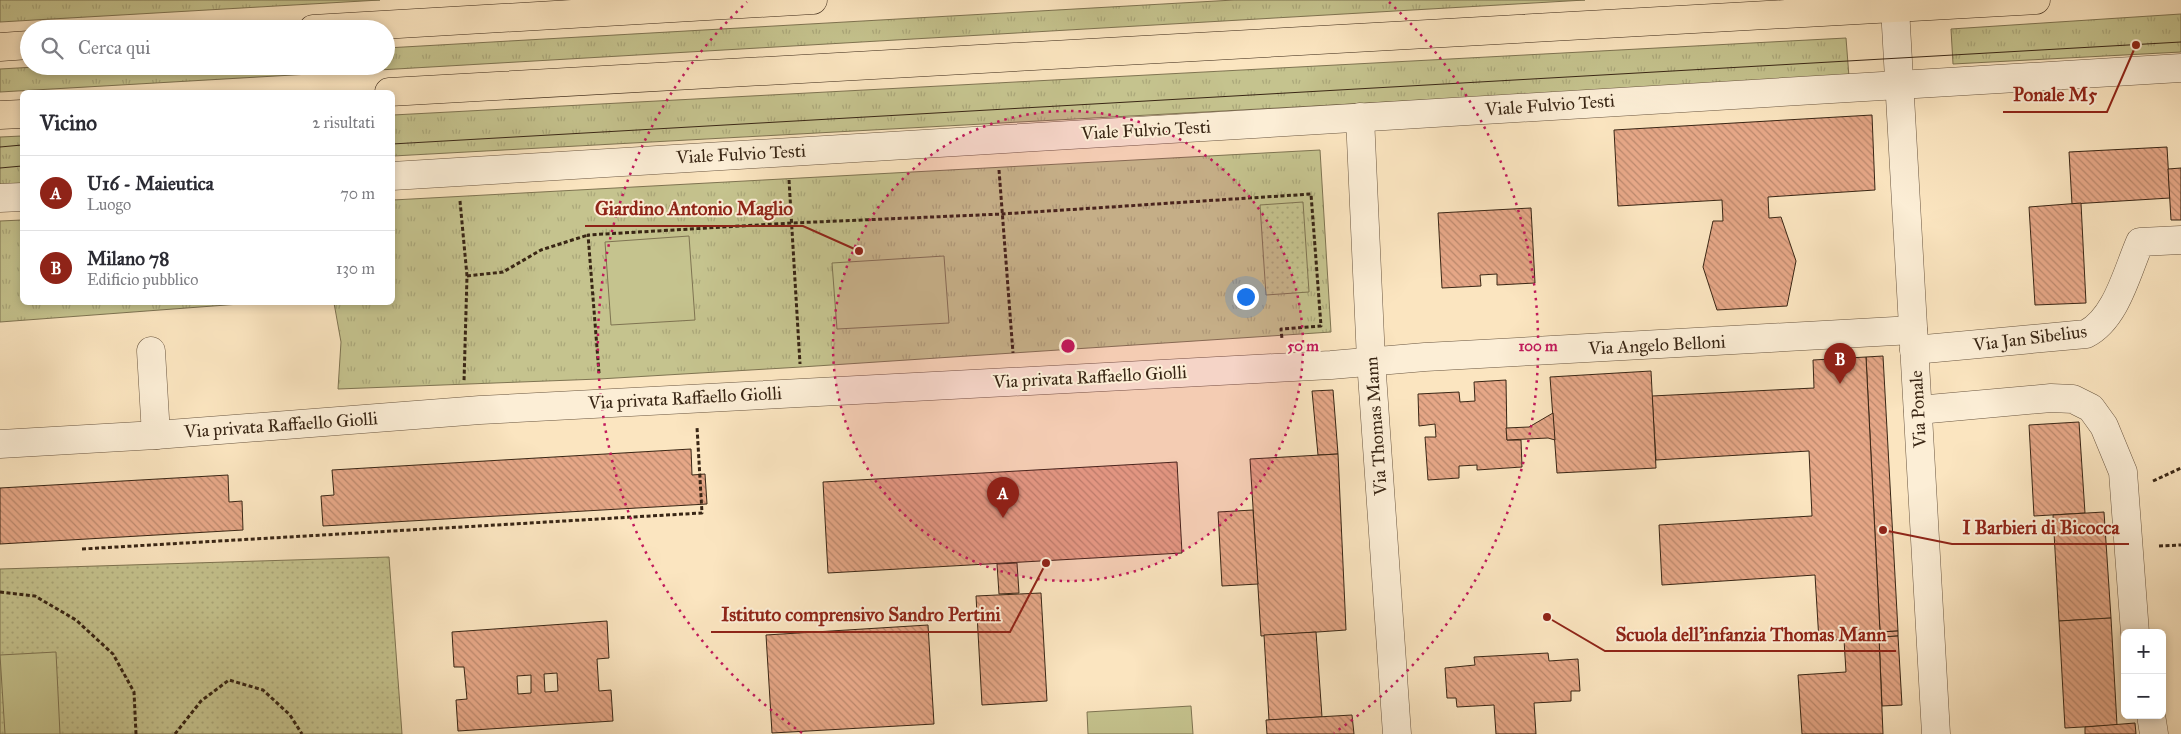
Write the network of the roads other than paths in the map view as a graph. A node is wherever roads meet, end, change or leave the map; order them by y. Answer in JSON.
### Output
{"nodes":[{"id":1,"x":813,"y":0,"type":"edge"},
{"id":2,"x":2036,"y":0,"type":"edge"},
{"id":3,"x":1895,"y":4,"type":"edge"},
{"id":4,"x":395,"y":24,"type":"edge"},
{"id":5,"x":20,"y":46,"type":"edge"},
{"id":6,"x":0,"y":47,"type":"edge"},
{"id":7,"x":2181,"y":68,"type":"edge"},
{"id":8,"x":1899,"y":84,"type":"junction"},
{"id":9,"x":395,"y":92,"type":"edge"},
{"id":10,"x":20,"y":114,"type":"edge"},
{"id":11,"x":0,"y":115,"type":"edge"},
{"id":12,"x":1360,"y":117,"type":"junction"},
{"id":13,"x":395,"y":176,"type":"edge"},
{"id":14,"x":20,"y":197,"type":"edge"},
{"id":15,"x":0,"y":198,"type":"edge"},
{"id":16,"x":2181,"y":240,"type":"edge"},
{"id":17,"x":1914,"y":340,"type":"junction"},
{"id":18,"x":151,"y":350,"type":"dead end"},
{"id":19,"x":1371,"y":360,"type":"junction"},
{"id":20,"x":1918,"y":410,"type":"junction"},
{"id":21,"x":156,"y":435,"type":"junction"},
{"id":22,"x":0,"y":444,"type":"edge"},
{"id":23,"x":2135,"y":629,"type":"edge"},
{"id":24,"x":2152,"y":719,"type":"edge"},
{"id":25,"x":1397,"y":734,"type":"edge"},
{"id":26,"x":1936,"y":734,"type":"edge"},
{"id":27,"x":2154,"y":734,"type":"edge"}],
"edges":[{"from":1,"to":4,"type":"main road"},
{"from":2,"to":3,"type":"main road"},
{"from":3,"to":8,"type":"street"},
{"from":3,"to":9,"type":"main road"},
{"from":5,"to":6,"type":"main road"},
{"from":7,"to":8,"type":"street","name":"Viale Fulvio Testi"},
{"from":8,"to":12,"type":"street","name":"Viale Fulvio Testi"},
{"from":8,"to":17,"type":"street","name":"Via Ponale"},
{"from":10,"to":11,"type":"main road"},
{"from":12,"to":13,"type":"street","name":"Viale Fulvio Testi"},
{"from":12,"to":19,"type":"street","name":"Via Thomas Mann"},
{"from":14,"to":15,"type":"street"},
{"from":16,"to":17,"type":"street","name":"Via Jan Sibelius"},
{"from":17,"to":19,"type":"street","name":"Via Angelo Belloni"},
{"from":17,"to":20,"type":"street","name":"Via Ponale"},
{"from":18,"to":21,"type":"street"},
{"from":19,"to":21,"type":"street","name":"Via privata Raffaello Giolli"},
{"from":19,"to":25,"type":"street","name":"Via Thomas Mann"},
{"from":20,"to":23,"type":"street"},
{"from":20,"to":26,"type":"street","name":"Via Ponale"},
{"from":21,"to":22,"type":"street","name":"Via privata Raffaello Giolli"},
{"from":24,"to":27,"type":"street"}]}
